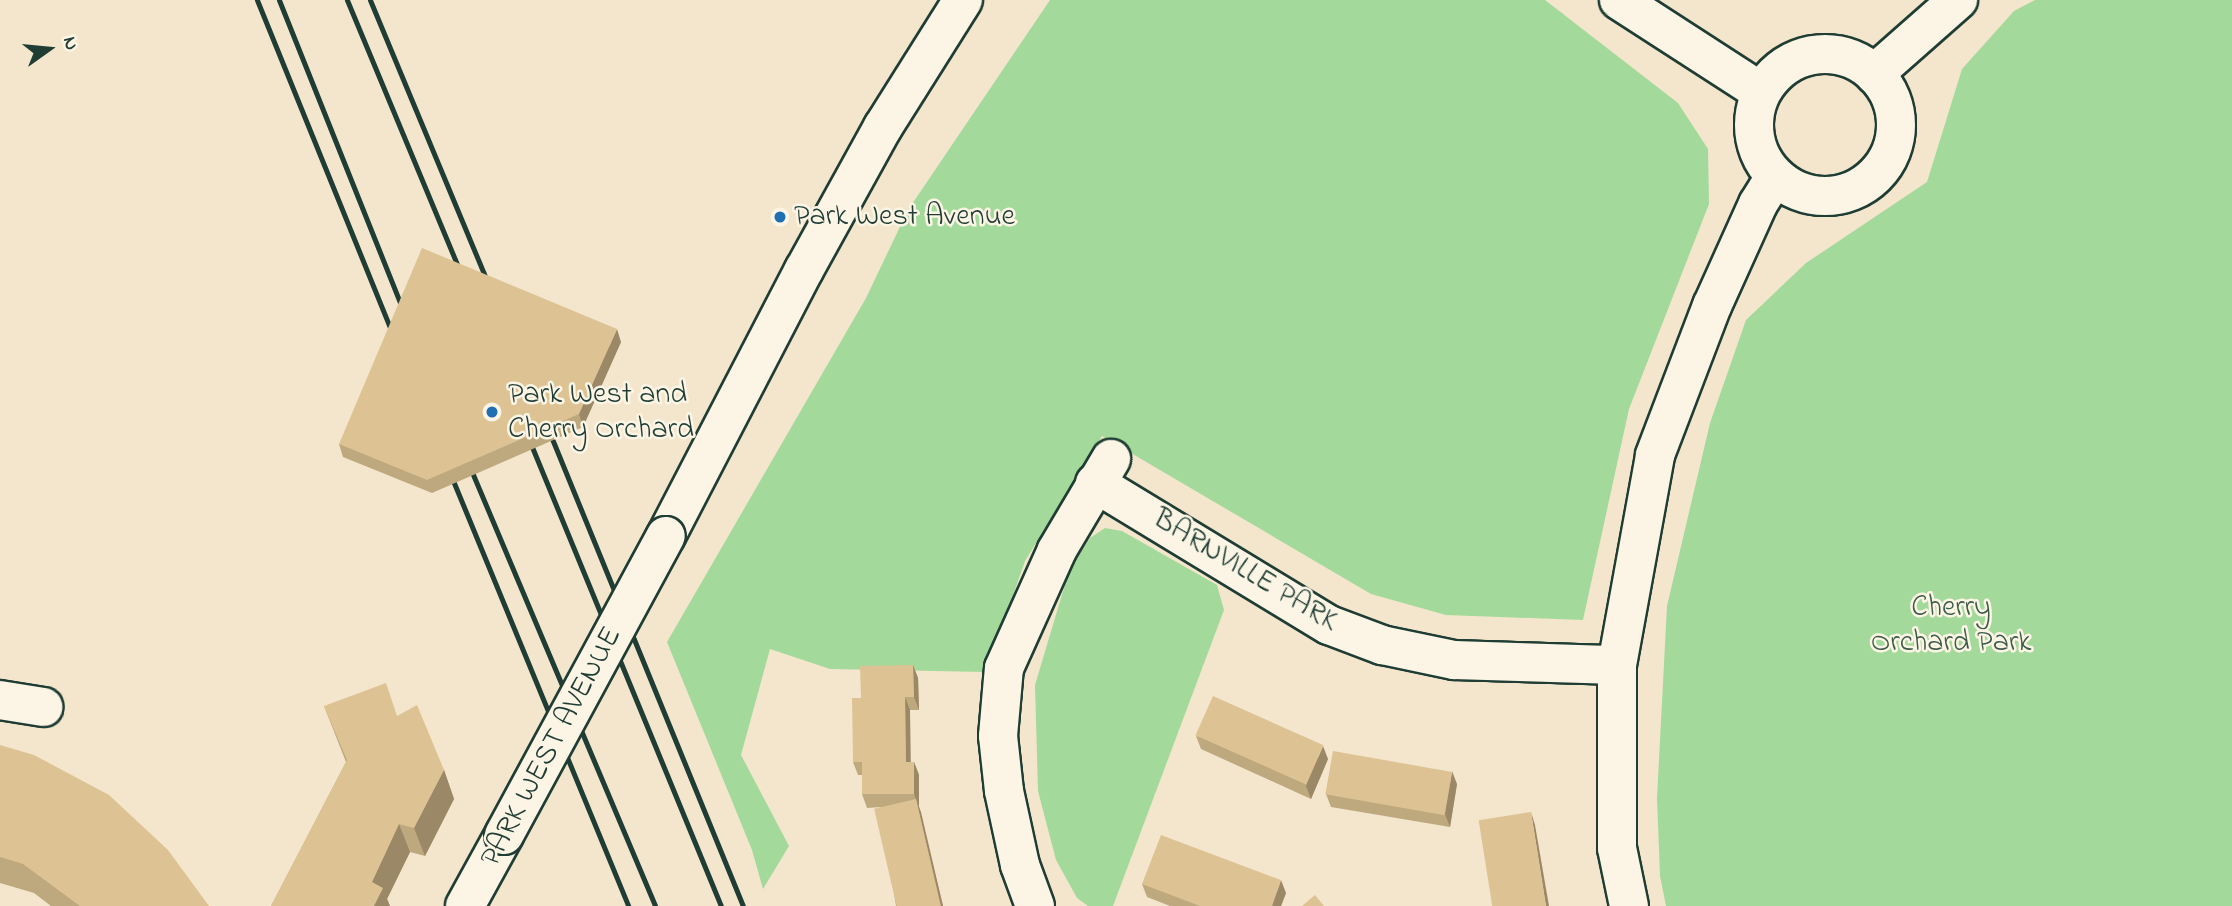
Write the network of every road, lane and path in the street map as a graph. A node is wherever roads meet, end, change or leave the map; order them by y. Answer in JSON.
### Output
{"nodes":[{"id":1,"x":963,"y":0,"type":"edge"},
{"id":2,"x":1619,"y":0,"type":"edge"},
{"id":3,"x":1958,"y":0,"type":"edge"},
{"id":4,"x":1874,"y":74,"type":"junction"},
{"id":5,"x":1761,"y":92,"type":"junction"},
{"id":6,"x":1775,"y":177,"type":"junction"},
{"id":7,"x":1617,"y":665,"type":"junction"},
{"id":8,"x":0,"y":700,"type":"edge"},
{"id":9,"x":43,"y":707,"type":"dead end"},
{"id":10,"x":465,"y":906,"type":"edge"},
{"id":11,"x":1035,"y":906,"type":"edge"},
{"id":12,"x":1629,"y":906,"type":"edge"}],
"edges":[{"from":1,"to":10,"type":"street","name":"PARK WEST AVENUE","bridge":true},
{"from":2,"to":5,"type":"street"},
{"from":3,"to":4,"type":"street"},
{"from":4,"to":5,"type":"street"},
{"from":4,"to":6,"type":"street"},
{"from":5,"to":6,"type":"street"},
{"from":6,"to":7,"type":"street"},
{"from":7,"to":11,"type":"street","name":"BARNVILLE PARK"},
{"from":7,"to":12,"type":"street"},
{"from":8,"to":9,"type":"street"}]}
